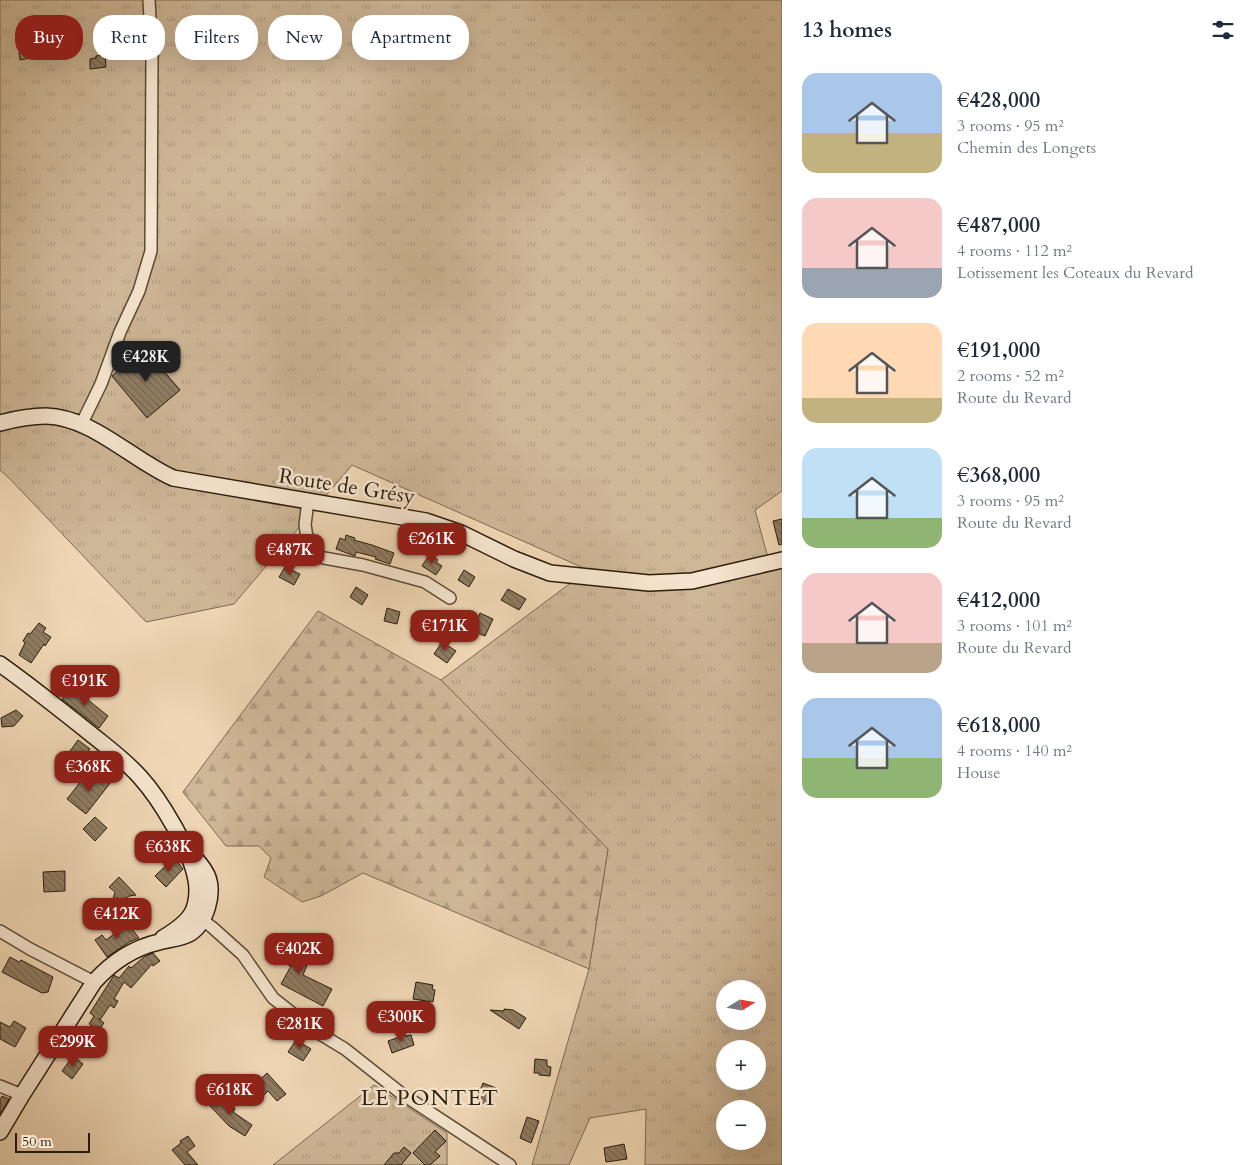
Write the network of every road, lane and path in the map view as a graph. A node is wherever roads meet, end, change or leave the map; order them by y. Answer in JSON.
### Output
{"nodes":[{"id":1,"x":149,"y":0,"type":"edge"},
{"id":2,"x":0,"y":423,"type":"edge"},
{"id":3,"x":82,"y":425,"type":"junction"},
{"id":4,"x":308,"y":501,"type":"junction"},
{"id":5,"x":782,"y":560,"type":"edge"},
{"id":6,"x":450,"y":598,"type":"dead end"},
{"id":7,"x":0,"y":664,"type":"edge"},
{"id":8,"x":197,"y":916,"type":"junction"},
{"id":9,"x":0,"y":931,"type":"edge"},
{"id":10,"x":94,"y":982,"type":"junction"},
{"id":11,"x":0,"y":1086,"type":"edge"},
{"id":12,"x":22,"y":1095,"type":"junction"},
{"id":13,"x":0,"y":1132,"type":"edge"},
{"id":14,"x":510,"y":1165,"type":"edge"}],
"edges":[{"from":1,"to":3,"type":"street"},
{"from":2,"to":3,"type":"main road","name":"Route de Grésy"},
{"from":3,"to":4,"type":"main road","name":"Route de Grésy"},
{"from":4,"to":5,"type":"main road","name":"Route de Grésy"},
{"from":4,"to":6,"type":"street"},
{"from":7,"to":8,"type":"main road"},
{"from":8,"to":10,"type":"main road"},
{"from":8,"to":14,"type":"street"},
{"from":9,"to":10,"type":"street"},
{"from":10,"to":12,"type":"main road"},
{"from":11,"to":12,"type":"street"},
{"from":12,"to":13,"type":"main road"}]}
